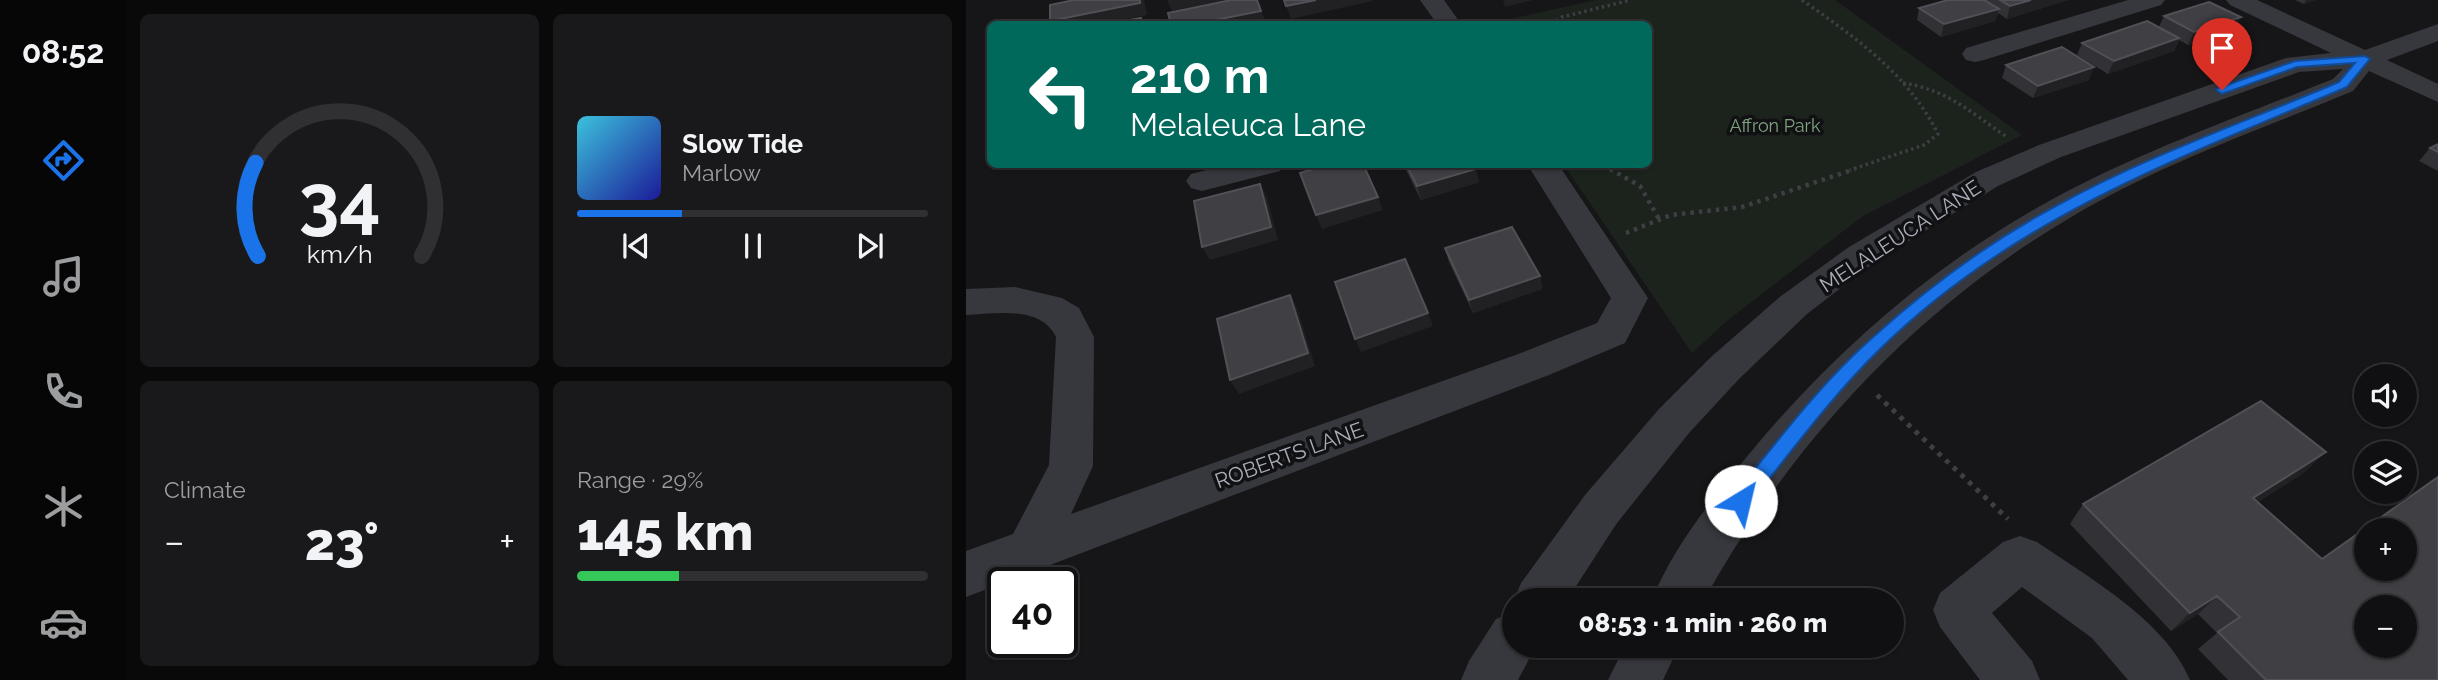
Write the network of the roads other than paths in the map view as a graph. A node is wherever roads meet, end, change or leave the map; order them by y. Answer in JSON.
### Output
{"nodes":[{"id":1,"x":1432,"y":0,"type":"edge"},
{"id":2,"x":2152,"y":0,"type":"edge"},
{"id":3,"x":2238,"y":0,"type":"edge"},
{"id":4,"x":1444,"y":21,"type":"edge"},
{"id":5,"x":2438,"y":32,"type":"edge"},
{"id":6,"x":1975,"y":54,"type":"dead end"},
{"id":7,"x":2365,"y":59,"type":"junction"},
{"id":8,"x":2438,"y":94,"type":"edge"},
{"id":9,"x":1253,"y":168,"type":"edge"},
{"id":10,"x":1545,"y":168,"type":"edge"},
{"id":11,"x":1202,"y":181,"type":"dead end"},
{"id":12,"x":966,"y":302,"type":"edge"},
{"id":13,"x":1030,"y":550,"type":"junction"},
{"id":14,"x":966,"y":574,"type":"edge"},
{"id":15,"x":1547,"y":588,"type":"edge"},
{"id":16,"x":1684,"y":588,"type":"edge"},
{"id":17,"x":1502,"y":657,"type":"edge"},
{"id":18,"x":1647,"y":658,"type":"edge"},
{"id":19,"x":1488,"y":680,"type":"edge"},
{"id":20,"x":1635,"y":680,"type":"edge"},
{"id":21,"x":2013,"y":680,"type":"edge"},
{"id":22,"x":2164,"y":680,"type":"edge"}],
"edges":[{"from":1,"to":4,"type":"street"},
{"from":2,"to":6,"type":"street"},
{"from":3,"to":7,"type":"street"},
{"from":5,"to":7,"type":"street","name":"MELALEUCA LANE"},
{"from":7,"to":8,"type":"street"},
{"from":7,"to":15,"type":"street","name":"MELALEUCA LANE"},
{"from":7,"to":16,"type":"street","name":"MELALEUCA LANE"},
{"from":9,"to":11,"type":"street"},
{"from":10,"to":13,"type":"street","name":"ROBERTS LANE"},
{"from":12,"to":13,"type":"street"},
{"from":13,"to":14,"type":"street","name":"ROBERTS LANE"},
{"from":17,"to":19,"type":"street"},
{"from":18,"to":20,"type":"street"},
{"from":21,"to":22,"type":"street"}]}
